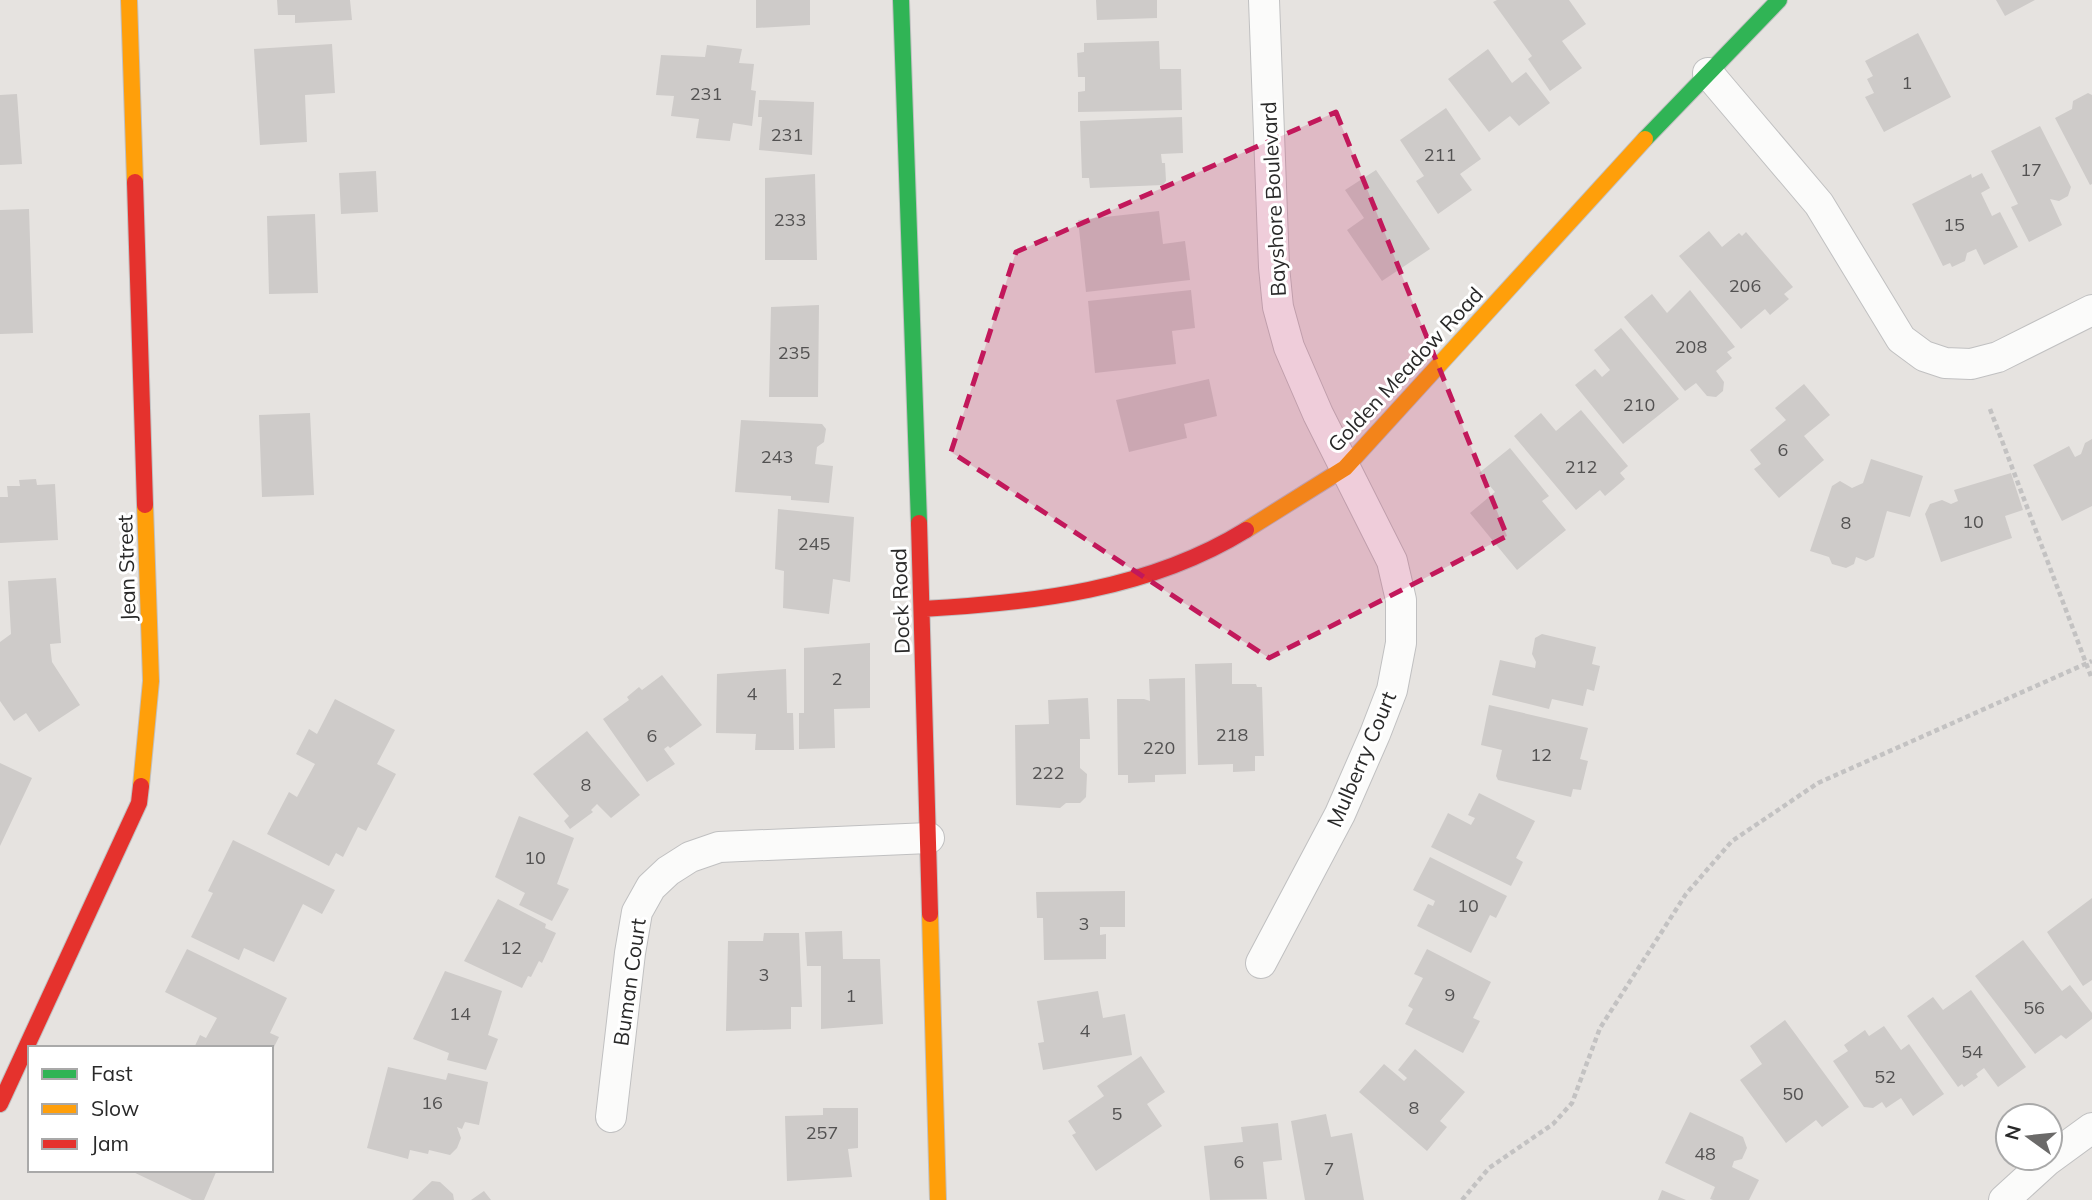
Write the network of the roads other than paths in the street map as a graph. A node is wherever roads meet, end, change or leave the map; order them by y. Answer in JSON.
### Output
{"nodes":[{"id":1,"x":130,"y":0,"type":"edge"},
{"id":2,"x":901,"y":0,"type":"edge"},
{"id":3,"x":1264,"y":0,"type":"edge"},
{"id":4,"x":1779,"y":0,"type":"edge"},
{"id":5,"x":1708,"y":73,"type":"junction"},
{"id":6,"x":2092,"y":310,"type":"edge"},
{"id":7,"x":1345,"y":468,"type":"junction"},
{"id":8,"x":922,"y":609,"type":"junction"},
{"id":9,"x":929,"y":838,"type":"junction"},
{"id":10,"x":1261,"y":963,"type":"dead end"},
{"id":11,"x":0,"y":1104,"type":"edge"},
{"id":12,"x":611,"y":1117,"type":"dead end"},
{"id":13,"x":2092,"y":1128,"type":"edge"},
{"id":14,"x":939,"y":1200,"type":"edge"},
{"id":15,"x":2004,"y":1200,"type":"edge"}],
"edges":[{"from":1,"to":11,"type":"street","name":"Jean Street"},
{"from":2,"to":8,"type":"street","name":"Dock Road"},
{"from":3,"to":7,"type":"street","name":"Bayshore Boulevard"},
{"from":4,"to":5,"type":"street","name":"Golden Meadow Road"},
{"from":5,"to":6,"type":"street"},
{"from":5,"to":7,"type":"street","name":"Golden Meadow Road"},
{"from":7,"to":8,"type":"street","name":"Golden Meadow Road"},
{"from":7,"to":10,"type":"street","name":"Mulberry Court"},
{"from":8,"to":9,"type":"street","name":"Dock Road"},
{"from":9,"to":12,"type":"street","name":"Buman Court"},
{"from":9,"to":14,"type":"street","name":"Dock Road"},
{"from":13,"to":15,"type":"street"}]}
